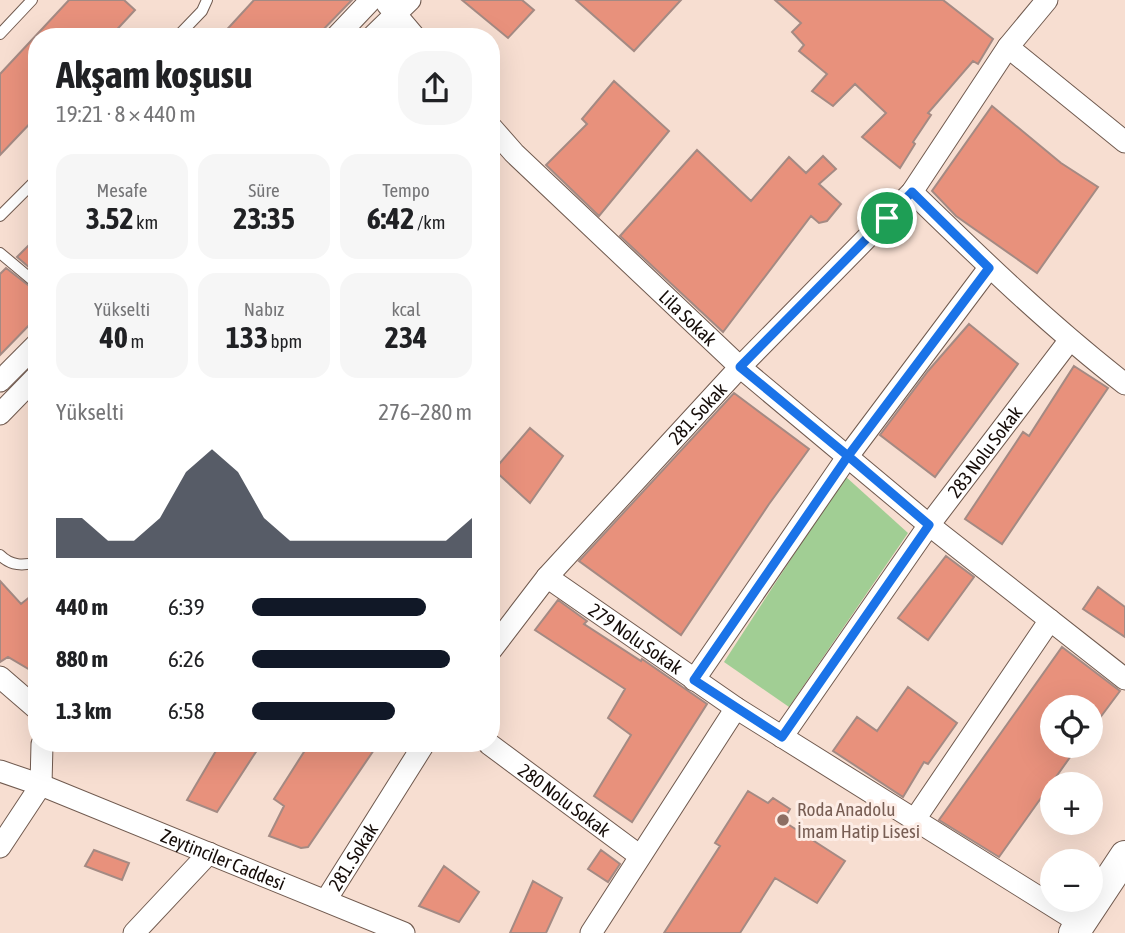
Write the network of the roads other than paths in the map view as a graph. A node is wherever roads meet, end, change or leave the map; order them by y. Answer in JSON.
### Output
{"nodes":[{"id":1,"x":32,"y":0,"type":"edge"},
{"id":2,"x":207,"y":0,"type":"edge"},
{"id":3,"x":371,"y":0,"type":"edge"},
{"id":4,"x":1047,"y":0,"type":"edge"},
{"id":5,"x":396,"y":4,"type":"edge"},
{"id":6,"x":186,"y":28,"type":"edge"},
{"id":7,"x":345,"y":28,"type":"edge"},
{"id":8,"x":379,"y":28,"type":"edge"},
{"id":9,"x":410,"y":28,"type":"edge"},
{"id":10,"x":0,"y":34,"type":"edge"},
{"id":11,"x":1008,"y":47,"type":"junction"},
{"id":12,"x":500,"y":137,"type":"edge"},
{"id":13,"x":1125,"y":142,"type":"edge"},
{"id":14,"x":28,"y":188,"type":"edge"},
{"id":15,"x":912,"y":192,"type":"junction"},
{"id":16,"x":0,"y":216,"type":"edge"},
{"id":17,"x":0,"y":253,"type":"edge"},
{"id":18,"x":989,"y":268,"type":"junction"},
{"id":19,"x":28,"y":276,"type":"edge"},
{"id":20,"x":1069,"y":341,"type":"junction"},
{"id":21,"x":28,"y":353,"type":"edge"},
{"id":22,"x":740,"y":367,"type":"junction"},
{"id":23,"x":0,"y":382,"type":"edge"},
{"id":24,"x":1125,"y":384,"type":"edge"},
{"id":25,"x":28,"y":388,"type":"edge"},
{"id":26,"x":0,"y":414,"type":"edge"},
{"id":27,"x":848,"y":456,"type":"junction"},
{"id":28,"x":929,"y":525,"type":"junction"},
{"id":29,"x":0,"y":555,"type":"edge"},
{"id":30,"x":28,"y":563,"type":"edge"},
{"id":31,"x":547,"y":577,"type":"junction"},
{"id":32,"x":1050,"y":620,"type":"junction"},
{"id":33,"x":500,"y":639,"type":"edge"},
{"id":34,"x":0,"y":677,"type":"edge"},
{"id":35,"x":1125,"y":679,"type":"edge"},
{"id":36,"x":694,"y":680,"type":"junction"},
{"id":37,"x":28,"y":701,"type":"edge"},
{"id":38,"x":736,"y":708,"type":"junction"},
{"id":39,"x":782,"y":737,"type":"junction"},
{"id":40,"x":42,"y":752,"type":"edge"},
{"id":41,"x":419,"y":752,"type":"edge"},
{"id":42,"x":500,"y":752,"type":"edge"},
{"id":43,"x":0,"y":771,"type":"edge"},
{"id":44,"x":41,"y":785,"type":"junction"},
{"id":45,"x":915,"y":819,"type":"junction"},
{"id":46,"x":0,"y":847,"type":"edge"},
{"id":47,"x":209,"y":852,"type":"junction"},
{"id":48,"x":640,"y":856,"type":"junction"},
{"id":49,"x":1125,"y":856,"type":"edge"},
{"id":50,"x":326,"y":900,"type":"junction"},
{"id":51,"x":1077,"y":928,"type":"edge"},
{"id":52,"x":134,"y":933,"type":"edge"},
{"id":53,"x":404,"y":933,"type":"edge"},
{"id":54,"x":591,"y":933,"type":"edge"}],
"edges":[{"from":1,"to":10,"type":"lane"},
{"from":2,"to":6,"type":"lane"},
{"from":3,"to":7,"type":"street"},
{"from":4,"to":11,"type":"street","name":"281. Sokak"},
{"from":5,"to":8,"type":"street"},
{"from":5,"to":9,"type":"street"},
{"from":11,"to":13,"type":"street"},
{"from":11,"to":15,"type":"street","name":"281. Sokak"},
{"from":12,"to":22,"type":"street","name":"Lila Sokak"},
{"from":14,"to":16,"type":"lane"},
{"from":15,"to":18,"type":"street"},
{"from":15,"to":22,"type":"street","name":"281. Sokak"},
{"from":17,"to":19,"type":"lane"},
{"from":18,"to":20,"type":"street"},
{"from":18,"to":27,"type":"street"},
{"from":20,"to":24,"type":"street"},
{"from":20,"to":28,"type":"street","name":"283 Nolu Sokak"},
{"from":21,"to":23,"type":"street"},
{"from":22,"to":27,"type":"street","name":"Lila Sokak"},
{"from":22,"to":31,"type":"street","name":"281. Sokak"},
{"from":25,"to":26,"type":"street"},
{"from":27,"to":28,"type":"street","name":"Lila Sokak"},
{"from":27,"to":36,"type":"street"},
{"from":28,"to":32,"type":"street","name":"Lila Sokak"},
{"from":28,"to":39,"type":"street","name":"283 Nolu Sokak"},
{"from":29,"to":30,"type":"lane"},
{"from":31,"to":33,"type":"street","name":"281. Sokak"},
{"from":31,"to":36,"type":"street","name":"279 Nolu Sokak"},
{"from":32,"to":35,"type":"street","name":"Lila Sokak"},
{"from":32,"to":45,"type":"street"},
{"from":34,"to":37,"type":"street"},
{"from":36,"to":38,"type":"street","name":"279 Nolu Sokak"},
{"from":38,"to":39,"type":"street","name":"279 Nolu Sokak"},
{"from":38,"to":48,"type":"street"},
{"from":39,"to":45,"type":"street","name":"279 Nolu Sokak"},
{"from":40,"to":44,"type":"street"},
{"from":41,"to":50,"type":"street","name":"281. Sokak"},
{"from":42,"to":48,"type":"street","name":"280 Nolu Sokak"},
{"from":43,"to":44,"type":"street","name":"Zeytinciler Caddesi"},
{"from":44,"to":46,"type":"street"},
{"from":44,"to":47,"type":"street","name":"Zeytinciler Caddesi"},
{"from":45,"to":51,"type":"street","name":"279 Nolu Sokak"},
{"from":47,"to":50,"type":"street","name":"Zeytinciler Caddesi"},
{"from":47,"to":52,"type":"street"},
{"from":48,"to":54,"type":"street"},
{"from":49,"to":51,"type":"main road"},
{"from":50,"to":53,"type":"street","name":"Zeytinciler Caddesi"}]}
